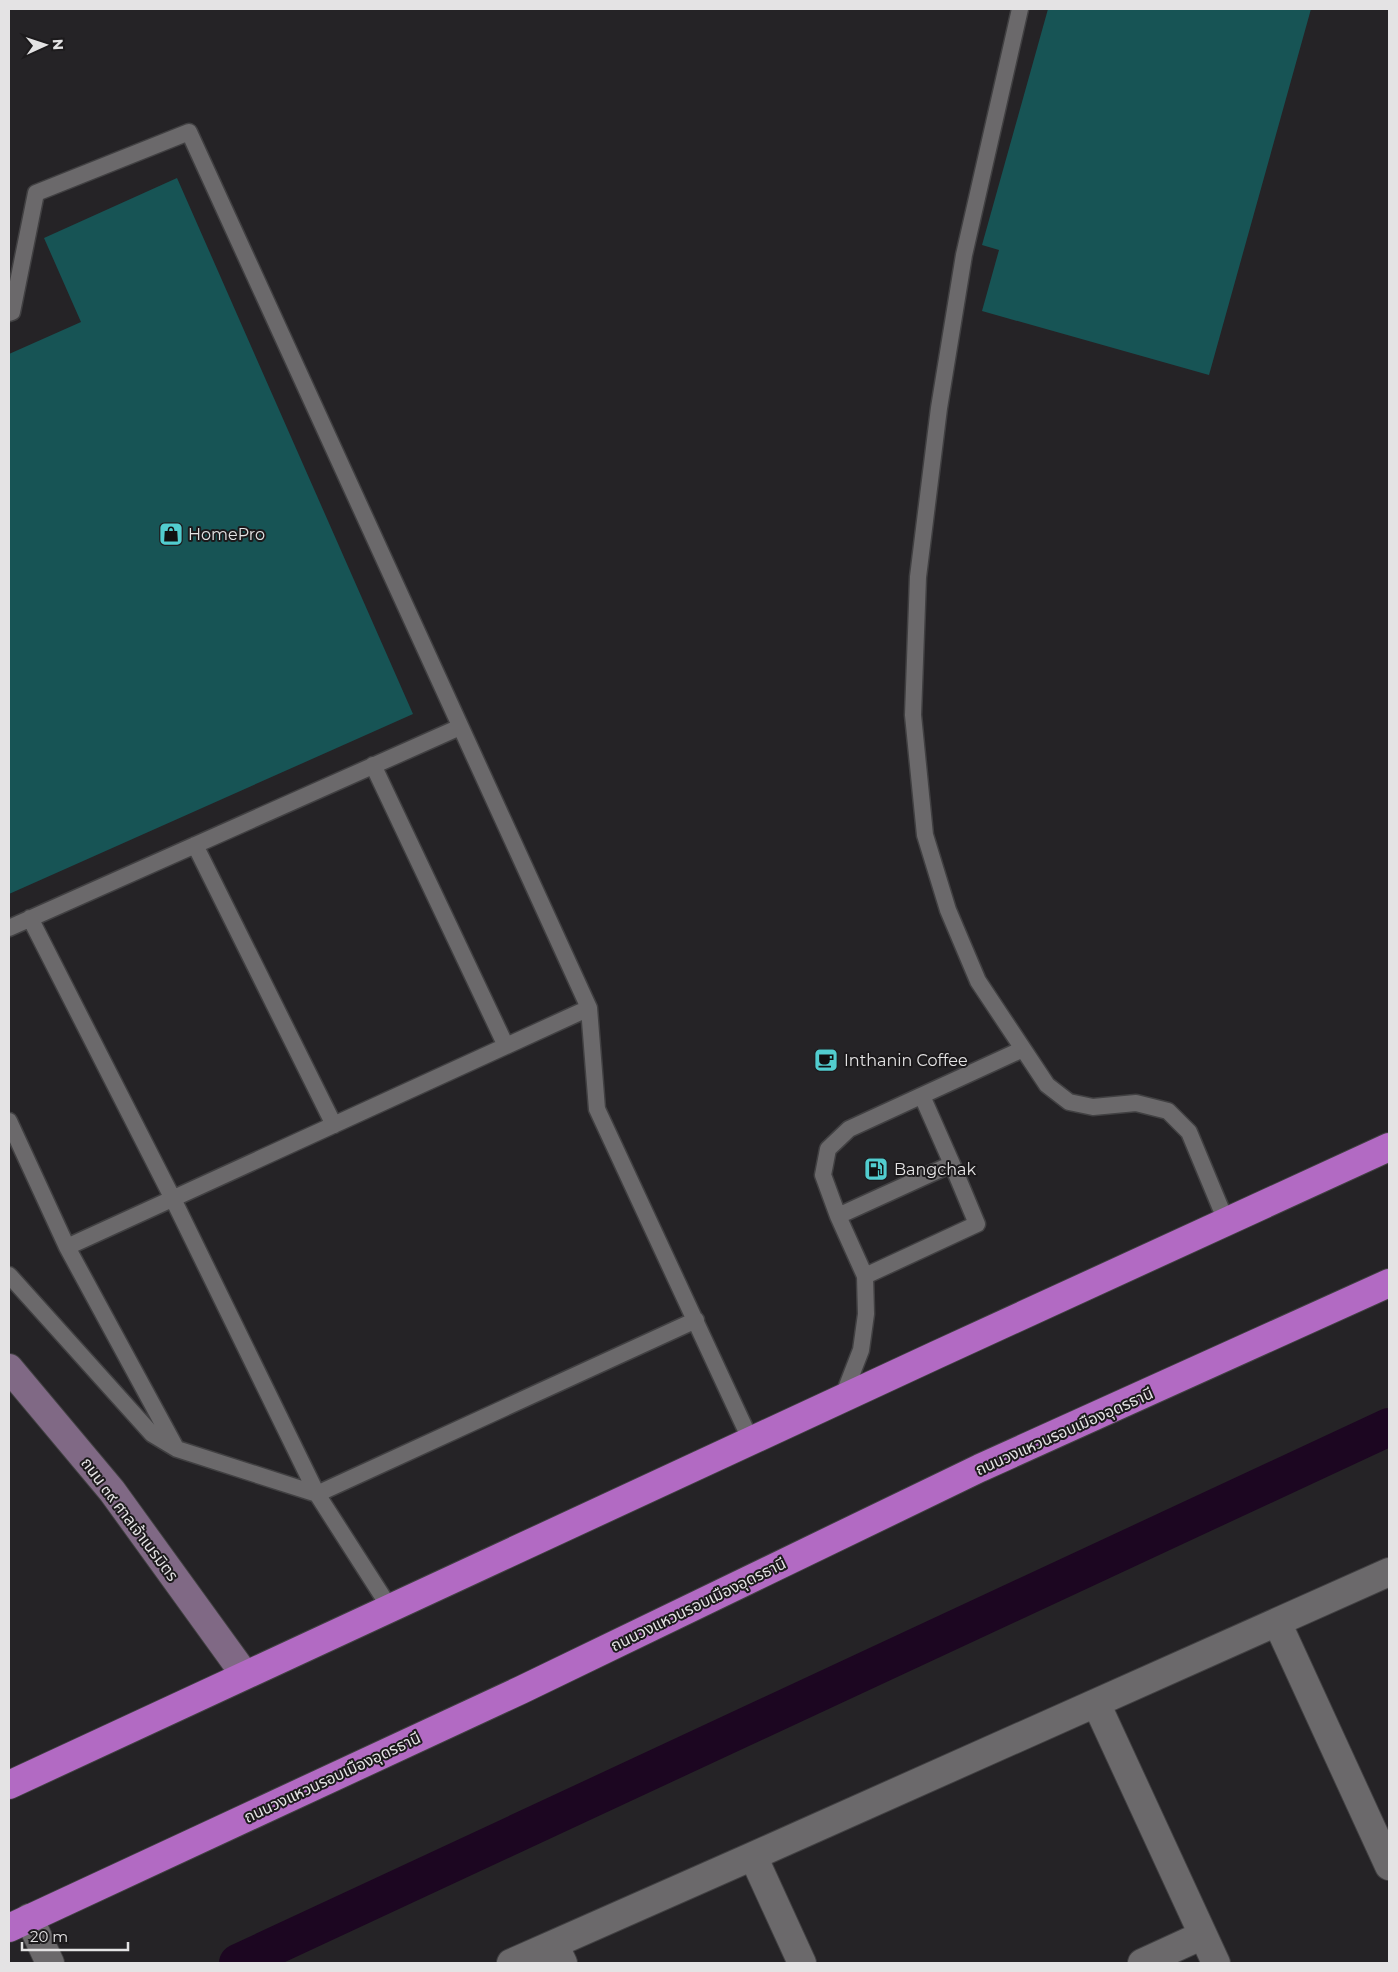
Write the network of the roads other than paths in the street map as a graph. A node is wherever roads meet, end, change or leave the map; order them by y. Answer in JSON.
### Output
{"nodes":[{"id":1,"x":1020,"y":9,"type":"edge"},
{"id":2,"x":9,"y":313,"type":"edge"},
{"id":3,"x":460,"y":727,"type":"junction"},
{"id":4,"x":373,"y":765,"type":"junction"},
{"id":5,"x":195,"y":845,"type":"junction"},
{"id":6,"x":30,"y":918,"type":"junction"},
{"id":7,"x":9,"y":928,"type":"edge"},
{"id":8,"x":589,"y":1008,"type":"junction"},
{"id":9,"x":506,"y":1046,"type":"junction"},
{"id":10,"x":1023,"y":1049,"type":"junction"},
{"id":11,"x":922,"y":1096,"type":"junction"},
{"id":12,"x":9,"y":1121,"type":"edge"},
{"id":13,"x":334,"y":1125,"type":"junction"},
{"id":14,"x":1389,"y":1147,"type":"edge"},
{"id":15,"x":952,"y":1164,"type":"junction"},
{"id":16,"x":173,"y":1199,"type":"junction"},
{"id":17,"x":838,"y":1216,"type":"junction"},
{"id":18,"x":1226,"y":1221,"type":"junction"},
{"id":19,"x":68,"y":1247,"type":"junction"},
{"id":20,"x":9,"y":1275,"type":"edge"},
{"id":21,"x":865,"y":1276,"type":"junction"},
{"id":22,"x":1389,"y":1282,"type":"edge"},
{"id":23,"x":696,"y":1320,"type":"junction"},
{"id":24,"x":9,"y":1368,"type":"edge"},
{"id":25,"x":842,"y":1399,"type":"junction"},
{"id":26,"x":751,"y":1440,"type":"junction"},
{"id":27,"x":177,"y":1449,"type":"junction"},
{"id":28,"x":318,"y":1494,"type":"junction"},
{"id":29,"x":1389,"y":1572,"type":"edge"},
{"id":30,"x":390,"y":1608,"type":"junction"},
{"id":31,"x":1277,"y":1622,"type":"junction"},
{"id":32,"x":245,"y":1675,"type":"junction"},
{"id":33,"x":1096,"y":1703,"type":"junction"},
{"id":34,"x":9,"y":1785,"type":"edge"},
{"id":35,"x":753,"y":1856,"type":"junction"},
{"id":36,"x":1389,"y":1866,"type":"edge"},
{"id":37,"x":19,"y":1923,"type":"edge"},
{"id":38,"x":1203,"y":1935,"type":"junction"},
{"id":39,"x":558,"y":1954,"type":"edge"},
{"id":40,"x":50,"y":1963,"type":"edge"},
{"id":41,"x":512,"y":1963,"type":"edge"},
{"id":42,"x":802,"y":1963,"type":"edge"},
{"id":43,"x":1142,"y":1963,"type":"edge"},
{"id":44,"x":1216,"y":1963,"type":"edge"}],
"edges":[{"from":1,"to":10,"type":"lane"},
{"from":2,"to":3,"type":"lane"},
{"from":3,"to":4,"type":"lane"},
{"from":3,"to":8,"type":"lane"},
{"from":4,"to":5,"type":"lane"},
{"from":4,"to":9,"type":"lane"},
{"from":5,"to":6,"type":"lane"},
{"from":5,"to":13,"type":"lane"},
{"from":6,"to":7,"type":"lane"},
{"from":6,"to":16,"type":"lane"},
{"from":8,"to":9,"type":"lane"},
{"from":8,"to":23,"type":"lane"},
{"from":9,"to":13,"type":"lane"},
{"from":10,"to":11,"type":"lane"},
{"from":10,"to":18,"type":"lane"},
{"from":11,"to":15,"type":"lane"},
{"from":11,"to":17,"type":"lane"},
{"from":12,"to":19,"type":"lane"},
{"from":13,"to":16,"type":"lane"},
{"from":14,"to":18,"type":"highway"},
{"from":15,"to":17,"type":"lane"},
{"from":15,"to":21,"type":"lane"},
{"from":16,"to":19,"type":"lane"},
{"from":16,"to":28,"type":"lane"},
{"from":17,"to":21,"type":"lane"},
{"from":18,"to":25,"type":"highway"},
{"from":19,"to":27,"type":"lane"},
{"from":20,"to":27,"type":"lane"},
{"from":21,"to":25,"type":"lane"},
{"from":22,"to":37,"type":"highway","name":"ถนนวงแหวนรอบเมืองอุดรธานี"},
{"from":23,"to":26,"type":"lane"},
{"from":23,"to":28,"type":"lane"},
{"from":24,"to":32,"type":"main road","name":"ถนน ๓๙ ศาลเจ้าเนรมิตร"},
{"from":25,"to":26,"type":"highway"},
{"from":26,"to":30,"type":"highway"},
{"from":27,"to":28,"type":"lane"},
{"from":28,"to":30,"type":"lane"},
{"from":29,"to":31,"type":"street"},
{"from":30,"to":32,"type":"highway"},
{"from":31,"to":33,"type":"street"},
{"from":31,"to":36,"type":"street"},
{"from":32,"to":34,"type":"highway"},
{"from":33,"to":35,"type":"street"},
{"from":33,"to":38,"type":"street"},
{"from":35,"to":39,"type":"street"},
{"from":35,"to":42,"type":"street"},
{"from":37,"to":40,"type":"street"},
{"from":38,"to":43,"type":"street"},
{"from":38,"to":44,"type":"street"},
{"from":39,"to":41,"type":"street"}]}
